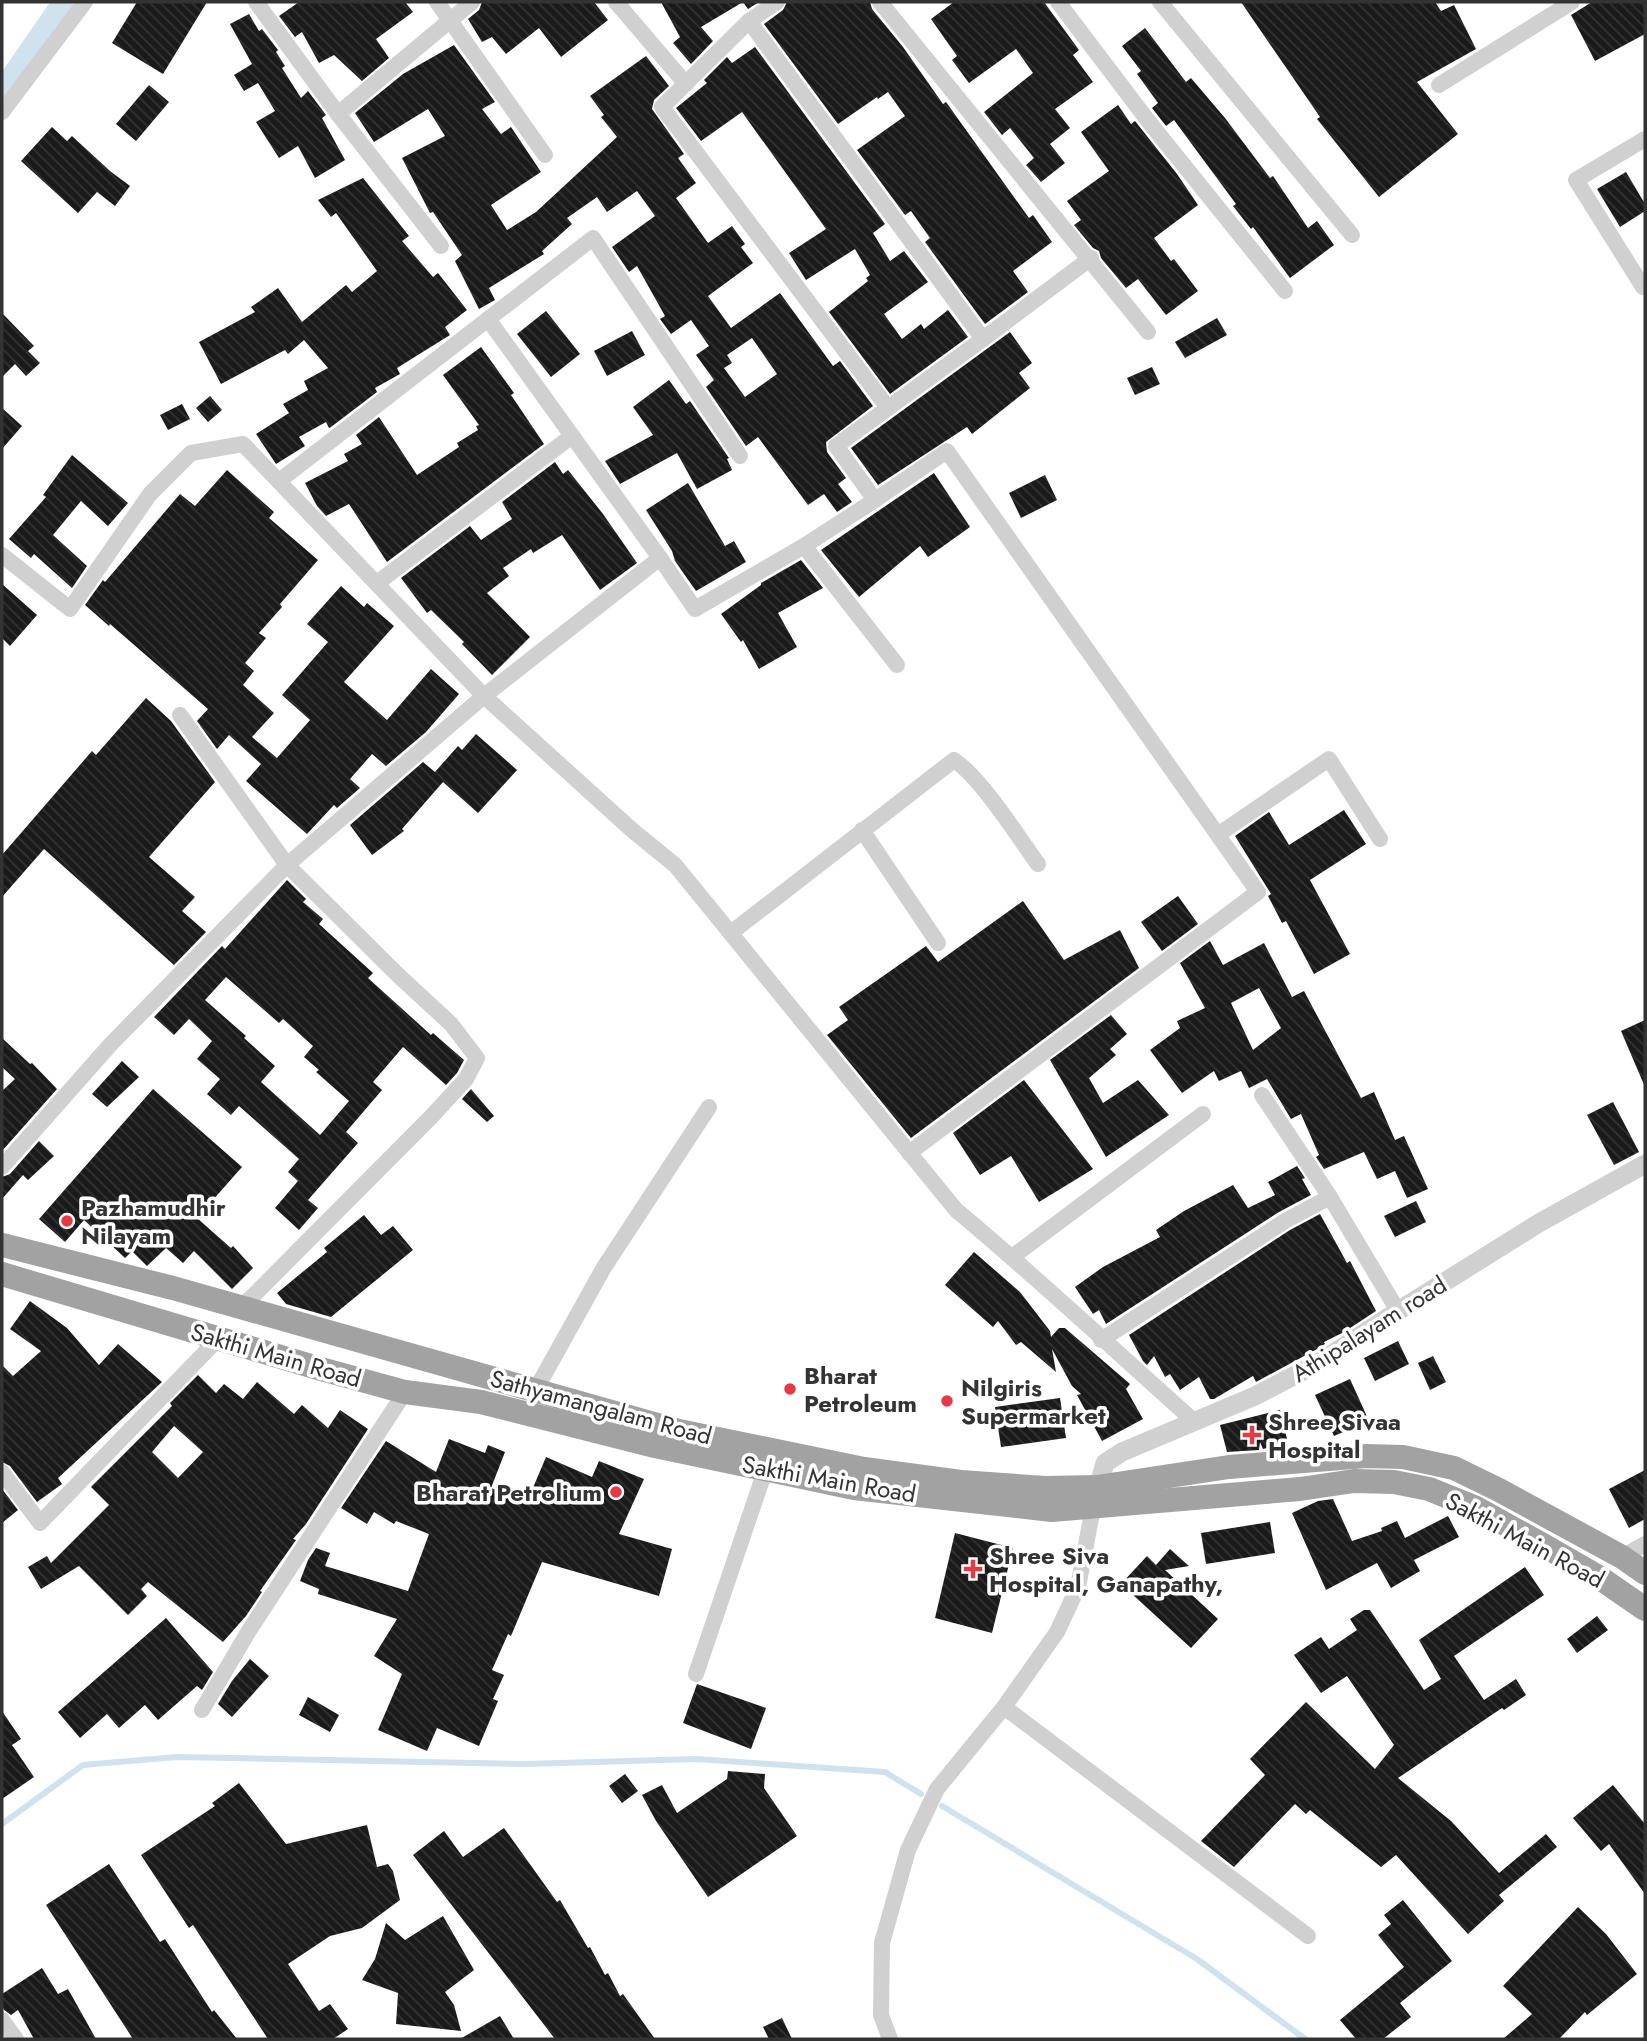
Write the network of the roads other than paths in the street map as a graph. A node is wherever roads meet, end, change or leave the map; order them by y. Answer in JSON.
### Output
{"nodes":[{"id":1,"x":85,"y":2,"type":"edge"},
{"id":2,"x":256,"y":2,"type":"edge"},
{"id":3,"x":437,"y":2,"type":"edge"},
{"id":4,"x":472,"y":2,"type":"edge"},
{"id":5,"x":616,"y":2,"type":"edge"},
{"id":6,"x":777,"y":2,"type":"edge"},
{"id":7,"x":880,"y":2,"type":"edge"},
{"id":8,"x":1058,"y":2,"type":"edge"},
{"id":9,"x":1160,"y":2,"type":"edge"},
{"id":10,"x":1572,"y":2,"type":"edge"},
{"id":11,"x":449,"y":19,"type":"junction"},
{"id":12,"x":749,"y":21,"type":"junction"},
{"id":13,"x":686,"y":84,"type":"junction"},
{"id":14,"x":1439,"y":85,"type":"dead end"},
{"id":15,"x":2,"y":112,"type":"edge"},
{"id":16,"x":338,"y":114,"type":"junction"},
{"id":17,"x":1645,"y":139,"type":"edge"},
{"id":18,"x":545,"y":155,"type":"dead end"},
{"id":19,"x":1352,"y":235,"type":"dead end"},
{"id":20,"x":440,"y":246,"type":"dead end"},
{"id":21,"x":1091,"y":258,"type":"junction"},
{"id":22,"x":1644,"y":288,"type":"edge"},
{"id":23,"x":1285,"y":291,"type":"dead end"},
{"id":24,"x":488,"y":319,"type":"junction"},
{"id":25,"x":1149,"y":332,"type":"dead end"},
{"id":26,"x":984,"y":339,"type":"junction"},
{"id":27,"x":888,"y":408,"type":"junction"},
{"id":28,"x":572,"y":436,"type":"junction"},
{"id":29,"x":740,"y":456,"type":"dead end"},
{"id":30,"x":279,"y":481,"type":"junction"},
{"id":31,"x":875,"y":500,"type":"junction"},
{"id":32,"x":804,"y":546,"type":"junction"},
{"id":33,"x":2,"y":555,"type":"edge"},
{"id":34,"x":660,"y":558,"type":"junction"},
{"id":35,"x":377,"y":583,"type":"junction"},
{"id":36,"x":897,"y":664,"type":"dead end"},
{"id":37,"x":484,"y":696,"type":"junction"},
{"id":38,"x":180,"y":715,"type":"dead end"},
{"id":39,"x":862,"y":830,"type":"junction"},
{"id":40,"x":1219,"y":835,"type":"junction"},
{"id":41,"x":1380,"y":839,"type":"dead end"},
{"id":42,"x":1038,"y":864,"type":"dead end"},
{"id":43,"x":287,"y":865,"type":"junction"},
{"id":44,"x":732,"y":932,"type":"junction"},
{"id":45,"x":938,"y":943,"type":"dead end"},
{"id":46,"x":1262,"y":1095,"type":"dead end"},
{"id":47,"x":709,"y":1107,"type":"dead end"},
{"id":48,"x":1203,"y":1114,"type":"dead end"},
{"id":49,"x":909,"y":1153,"type":"junction"},
{"id":50,"x":1645,"y":1164,"type":"edge"},
{"id":51,"x":2,"y":1167,"type":"edge"},
{"id":52,"x":1330,"y":1197,"type":"junction"},
{"id":53,"x":2,"y":1245,"type":"edge"},
{"id":54,"x":1012,"y":1257,"type":"junction"},
{"id":55,"x":2,"y":1274,"type":"edge"},
{"id":56,"x":241,"y":1308,"type":"junction"},
{"id":57,"x":1398,"y":1311,"type":"junction"},
{"id":58,"x":218,"y":1339,"type":"junction"},
{"id":59,"x":1101,"y":1340,"type":"junction"},
{"id":60,"x":535,"y":1391,"type":"junction"},
{"id":61,"x":405,"y":1392,"type":"junction"},
{"id":62,"x":1194,"y":1421,"type":"junction"},
{"id":63,"x":766,"y":1468,"type":"junction"},
{"id":64,"x":2,"y":1472,"type":"edge"},
{"id":65,"x":1095,"y":1498,"type":"junction"},
{"id":66,"x":1645,"y":1544,"type":"edge"},
{"id":67,"x":1622,"y":1557,"type":"junction"},
{"id":68,"x":1645,"y":1573,"type":"edge"},
{"id":69,"x":1645,"y":1609,"type":"edge"},
{"id":70,"x":696,"y":1674,"type":"dead end"},
{"id":71,"x":1004,"y":1707,"type":"junction"},
{"id":72,"x":202,"y":1710,"type":"dead end"},
{"id":73,"x":1308,"y":1936,"type":"dead end"},
{"id":74,"x":2,"y":2020,"type":"edge"},
{"id":75,"x":16,"y":2039,"type":"edge"},
{"id":76,"x":890,"y":2039,"type":"edge"}],
"edges":[{"from":1,"to":15,"type":"street"},
{"from":2,"to":16,"type":"street"},
{"from":3,"to":11,"type":"street"},
{"from":4,"to":11,"type":"street"},
{"from":5,"to":13,"type":"street"},
{"from":6,"to":12,"type":"street"},
{"from":7,"to":21,"type":"street"},
{"from":8,"to":23,"type":"street"},
{"from":9,"to":19,"type":"street"},
{"from":10,"to":14,"type":"street"},
{"from":11,"to":16,"type":"street"},
{"from":11,"to":18,"type":"street"},
{"from":12,"to":13,"type":"street"},
{"from":12,"to":26,"type":"street"},
{"from":13,"to":27,"type":"street"},
{"from":16,"to":20,"type":"street"},
{"from":17,"to":22,"type":"street"},
{"from":21,"to":25,"type":"street"},
{"from":21,"to":26,"type":"street"},
{"from":24,"to":28,"type":"street"},
{"from":24,"to":29,"type":"street"},
{"from":24,"to":30,"type":"street"},
{"from":26,"to":27,"type":"street"},
{"from":27,"to":31,"type":"street"},
{"from":28,"to":34,"type":"street"},
{"from":28,"to":35,"type":"street"},
{"from":30,"to":33,"type":"street"},
{"from":30,"to":35,"type":"street"},
{"from":31,"to":32,"type":"street"},
{"from":31,"to":40,"type":"street"},
{"from":32,"to":34,"type":"street"},
{"from":32,"to":36,"type":"street"},
{"from":34,"to":37,"type":"street"},
{"from":35,"to":37,"type":"street"},
{"from":37,"to":43,"type":"street"},
{"from":37,"to":44,"type":"street"},
{"from":38,"to":43,"type":"street"},
{"from":39,"to":42,"type":"street"},
{"from":39,"to":44,"type":"street"},
{"from":39,"to":45,"type":"street"},
{"from":40,"to":41,"type":"street"},
{"from":40,"to":49,"type":"street"},
{"from":43,"to":51,"type":"street"},
{"from":43,"to":56,"type":"street"},
{"from":44,"to":49,"type":"street"},
{"from":46,"to":52,"type":"street"},
{"from":47,"to":60,"type":"street"},
{"from":48,"to":54,"type":"street"},
{"from":49,"to":54,"type":"street"},
{"from":50,"to":57,"type":"street","name":"Athipalayam road"},
{"from":52,"to":57,"type":"street"},
{"from":52,"to":59,"type":"street"},
{"from":53,"to":56,"type":"highway","name":"Sathyamangalam Road"},
{"from":54,"to":59,"type":"street"},
{"from":55,"to":58,"type":"highway","name":"Sakthi Main Road"},
{"from":56,"to":60,"type":"highway","name":"Sathyamangalam Road"},
{"from":57,"to":62,"type":"street","name":"Athipalayam road"},
{"from":58,"to":61,"type":"highway","name":"Sakthi Main Road"},
{"from":58,"to":64,"type":"street"},
{"from":59,"to":62,"type":"street"},
{"from":60,"to":65,"type":"highway","name":"Sathyamangalam Road"},
{"from":61,"to":63,"type":"highway","name":"Sakthi Main Road"},
{"from":61,"to":72,"type":"street"},
{"from":62,"to":65,"type":"street","name":"Athipalayam road"},
{"from":63,"to":65,"type":"highway","name":"Sakthi Main Road"},
{"from":63,"to":70,"type":"street"},
{"from":65,"to":67,"type":"highway","name":"Sathyamangalam Road"},
{"from":65,"to":69,"type":"highway","name":"Sakthi Main Road"},
{"from":65,"to":71,"type":"street"},
{"from":66,"to":67,"type":"street"},
{"from":67,"to":68,"type":"highway","name":"Sathyamangalam Road"},
{"from":71,"to":73,"type":"street"},
{"from":71,"to":76,"type":"street"},
{"from":74,"to":75,"type":"street"}]}
